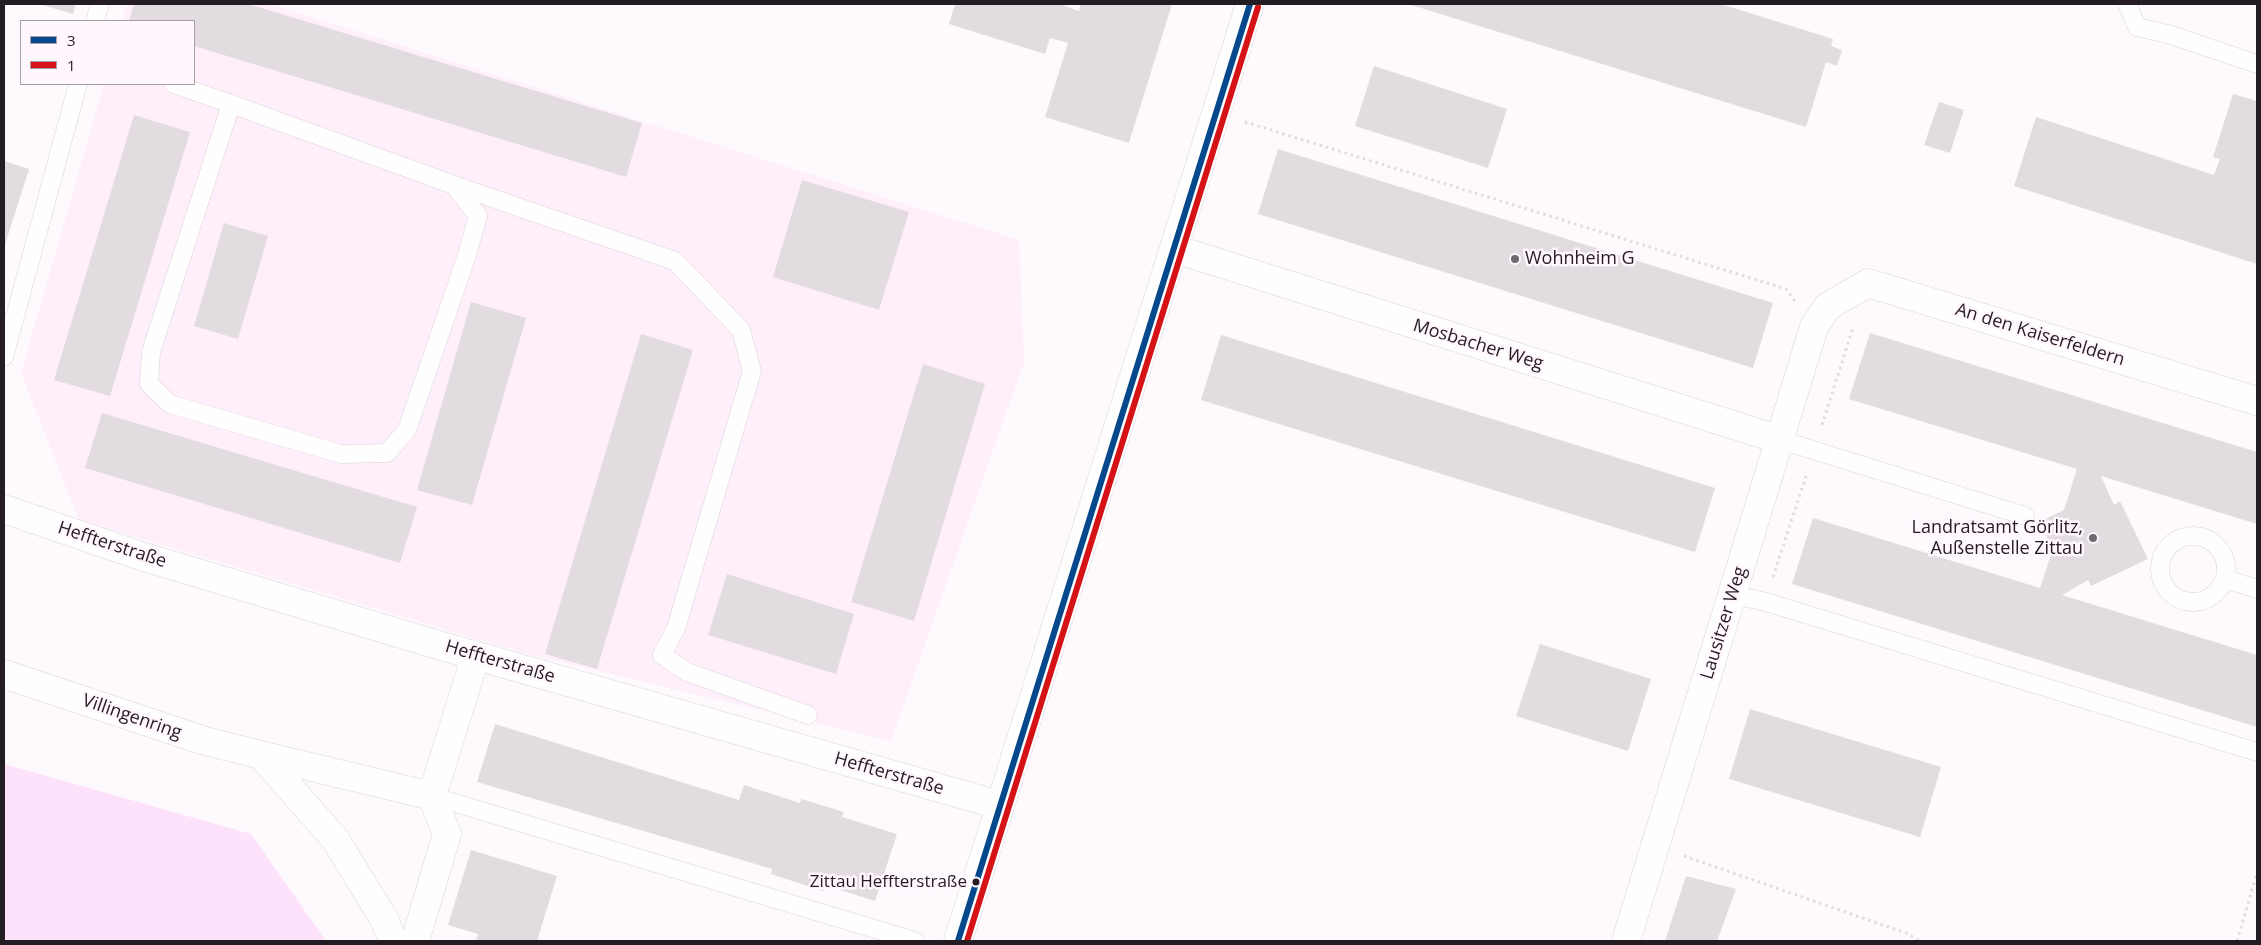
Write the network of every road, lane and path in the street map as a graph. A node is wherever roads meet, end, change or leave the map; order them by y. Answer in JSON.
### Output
{"nodes":[{"id":1,"x":100,"y":4,"type":"edge"},
{"id":2,"x":1250,"y":4,"type":"edge"},
{"id":3,"x":2127,"y":4,"type":"edge"},
{"id":4,"x":95,"y":20,"type":"edge"},
{"id":5,"x":2257,"y":64,"type":"edge"},
{"id":6,"x":78,"y":85,"type":"edge"},
{"id":7,"x":177,"y":85,"type":"edge"},
{"id":8,"x":231,"y":104,"type":"junction"},
{"id":9,"x":1216,"y":114,"type":"junction"},
{"id":10,"x":454,"y":185,"type":"junction"},
{"id":11,"x":1175,"y":249,"type":"junction"},
{"id":12,"x":1820,"y":317,"type":"junction"},
{"id":13,"x":4,"y":356,"type":"edge"},
{"id":14,"x":2257,"y":401,"type":"edge"},
{"id":15,"x":1781,"y":440,"type":"junction"},
{"id":16,"x":4,"y":509,"type":"edge"},
{"id":17,"x":2026,"y":516,"type":"dead end"},
{"id":18,"x":2226,"y":579,"type":"dead end"},
{"id":19,"x":2257,"y":588,"type":"edge"},
{"id":20,"x":1733,"y":595,"type":"junction"},
{"id":21,"x":476,"y":655,"type":"junction"},
{"id":22,"x":4,"y":674,"type":"edge"},
{"id":23,"x":808,"y":715,"type":"dead end"},
{"id":24,"x":2257,"y":752,"type":"edge"},
{"id":25,"x":261,"y":755,"type":"junction"},
{"id":26,"x":432,"y":796,"type":"junction"},
{"id":27,"x":999,"y":805,"type":"junction"},
{"id":28,"x":1655,"y":846,"type":"junction"},
{"id":29,"x":2257,"y":873,"type":"edge"},
{"id":30,"x":393,"y":941,"type":"edge"},
{"id":31,"x":415,"y":941,"type":"edge"},
{"id":32,"x":915,"y":941,"type":"edge"},
{"id":33,"x":958,"y":941,"type":"edge"},
{"id":34,"x":1626,"y":941,"type":"edge"},
{"id":35,"x":1920,"y":941,"type":"edge"},
{"id":36,"x":2237,"y":941,"type":"edge"}],
"edges":[{"from":1,"to":4,"type":"lane"},
{"from":2,"to":9,"type":"street"},
{"from":3,"to":5,"type":"lane"},
{"from":6,"to":13,"type":"lane"},
{"from":7,"to":8,"type":"lane"},
{"from":8,"to":10,"type":"lane"},
{"from":8,"to":10,"type":"lane"},
{"from":9,"to":11,"type":"street"},
{"from":9,"to":12,"type":"path"},
{"from":10,"to":23,"type":"lane"},
{"from":11,"to":15,"type":"street","name":"Mosbacher Weg"},
{"from":11,"to":27,"type":"street"},
{"from":12,"to":14,"type":"street","name":"An den Kaiserfeldern"},
{"from":12,"to":15,"type":"street","name":"Lausitzer Weg"},
{"from":15,"to":17,"type":"lane"},
{"from":15,"to":20,"type":"street","name":"Lausitzer Weg"},
{"from":16,"to":21,"type":"street","name":"Heffterstraße"},
{"from":18,"to":19,"type":"lane"},
{"from":20,"to":24,"type":"lane"},
{"from":20,"to":28,"type":"street","name":"Lausitzer Weg"},
{"from":21,"to":26,"type":"street"},
{"from":21,"to":27,"type":"street","name":"Heffterstraße"},
{"from":22,"to":25,"type":"street","name":"Villingenring"},
{"from":25,"to":26,"type":"street","name":"Villingenring"},
{"from":25,"to":30,"type":"street"},
{"from":26,"to":31,"type":"street"},
{"from":26,"to":32,"type":"lane"},
{"from":27,"to":33,"type":"street"},
{"from":28,"to":34,"type":"street","name":"Lausitzer Weg"},
{"from":28,"to":35,"type":"path"},
{"from":29,"to":36,"type":"path"}]}
